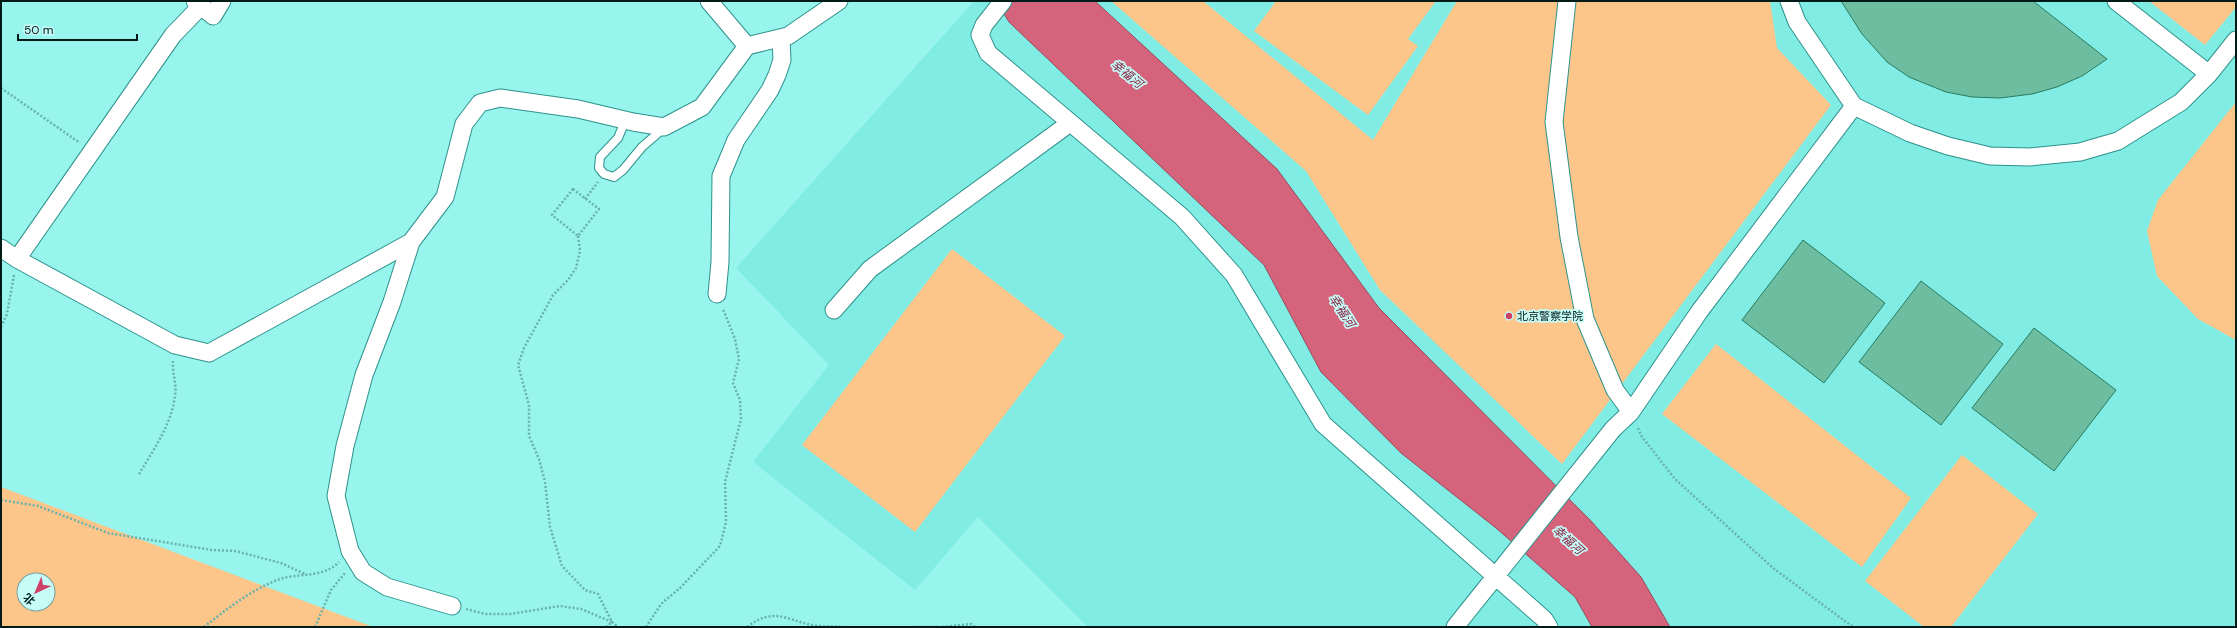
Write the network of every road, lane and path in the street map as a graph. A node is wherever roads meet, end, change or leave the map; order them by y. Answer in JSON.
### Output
{"nodes":[{"id":1,"x":222,"y":1,"type":"edge"},
{"id":2,"x":709,"y":1,"type":"edge"},
{"id":3,"x":839,"y":1,"type":"edge"},
{"id":4,"x":1567,"y":1,"type":"edge"},
{"id":5,"x":1789,"y":1,"type":"edge"},
{"id":6,"x":2116,"y":1,"type":"edge"},
{"id":7,"x":198,"y":3,"type":"edge"},
{"id":8,"x":1000,"y":3,"type":"edge"},
{"id":9,"x":781,"y":38,"type":"junction"},
{"id":10,"x":2236,"y":40,"type":"edge"},
{"id":11,"x":747,"y":46,"type":"junction"},
{"id":12,"x":2209,"y":74,"type":"junction"},
{"id":13,"x":1,"y":88,"type":"edge"},
{"id":14,"x":1854,"y":106,"type":"junction"},
{"id":15,"x":625,"y":120,"type":"junction"},
{"id":16,"x":1070,"y":123,"type":"junction"},
{"id":17,"x":664,"y":127,"type":"junction"},
{"id":18,"x":92,"y":152,"type":"junction"},
{"id":19,"x":604,"y":174,"type":"junction"},
{"id":20,"x":585,"y":199,"type":"junction"},
{"id":21,"x":578,"y":236,"type":"junction"},
{"id":22,"x":411,"y":242,"type":"junction"},
{"id":23,"x":1,"y":248,"type":"edge"},
{"id":24,"x":17,"y":259,"type":"junction"},
{"id":25,"x":717,"y":294,"type":"joint"},
{"id":26,"x":834,"y":310,"type":"dead end"},
{"id":27,"x":1,"y":327,"type":"edge"},
{"id":28,"x":175,"y":345,"type":"junction"},
{"id":29,"x":1631,"y":412,"type":"junction"},
{"id":30,"x":140,"y":474,"type":"dead end"},
{"id":31,"x":1,"y":500,"type":"edge"},
{"id":32,"x":354,"y":557,"type":"junction"},
{"id":33,"x":307,"y":575,"type":"junction"},
{"id":34,"x":1496,"y":577,"type":"junction"},
{"id":35,"x":452,"y":606,"type":"joint"},
{"id":36,"x":612,"y":622,"type":"junction"},
{"id":37,"x":204,"y":627,"type":"edge"},
{"id":38,"x":315,"y":627,"type":"edge"},
{"id":39,"x":606,"y":627,"type":"edge"},
{"id":40,"x":618,"y":627,"type":"edge"},
{"id":41,"x":646,"y":627,"type":"edge"},
{"id":42,"x":747,"y":627,"type":"edge"},
{"id":43,"x":841,"y":627,"type":"edge"},
{"id":44,"x":912,"y":627,"type":"edge"},
{"id":45,"x":941,"y":627,"type":"edge"},
{"id":46,"x":975,"y":627,"type":"edge"},
{"id":47,"x":1455,"y":627,"type":"edge"},
{"id":48,"x":1549,"y":627,"type":"edge"},
{"id":49,"x":1853,"y":627,"type":"edge"}],
"edges":[{"from":1,"to":7,"type":"street"},
{"from":2,"to":11,"type":"street"},
{"from":3,"to":9,"type":"street"},
{"from":4,"to":29,"type":"street"},
{"from":5,"to":14,"type":"street"},
{"from":6,"to":12,"type":"street"},
{"from":7,"to":18,"type":"street"},
{"from":8,"to":16,"type":"street"},
{"from":9,"to":11,"type":"street"},
{"from":9,"to":25,"type":"street"},
{"from":10,"to":12,"type":"street"},
{"from":11,"to":17,"type":"street"},
{"from":12,"to":14,"type":"street"},
{"from":13,"to":18,"type":"path"},
{"from":14,"to":29,"type":"street"},
{"from":15,"to":17,"type":"street"},
{"from":15,"to":19,"type":"lane"},
{"from":15,"to":22,"type":"street"},
{"from":16,"to":26,"type":"street"},
{"from":16,"to":34,"type":"street"},
{"from":17,"to":19,"type":"lane"},
{"from":18,"to":24,"type":"street"},
{"from":19,"to":20,"type":"path"},
{"from":20,"to":21,"type":"path"},
{"from":20,"to":21,"type":"path"},
{"from":21,"to":36,"type":"path"},
{"from":22,"to":28,"type":"street"},
{"from":22,"to":32,"type":"street"},
{"from":23,"to":24,"type":"street"},
{"from":24,"to":27,"type":"path"},
{"from":24,"to":28,"type":"street"},
{"from":25,"to":41,"type":"path"},
{"from":28,"to":30,"type":"path"},
{"from":29,"to":34,"type":"street"},
{"from":29,"to":49,"type":"path"},
{"from":31,"to":33,"type":"path"},
{"from":32,"to":33,"type":"path"},
{"from":32,"to":35,"type":"street"},
{"from":32,"to":38,"type":"path"},
{"from":33,"to":37,"type":"path"},
{"from":34,"to":47,"type":"street"},
{"from":34,"to":48,"type":"street"},
{"from":35,"to":36,"type":"path"},
{"from":36,"to":39,"type":"path"},
{"from":36,"to":40,"type":"path"},
{"from":42,"to":43,"type":"path"},
{"from":44,"to":45,"type":"path"},
{"from":45,"to":46,"type":"path"}]}
